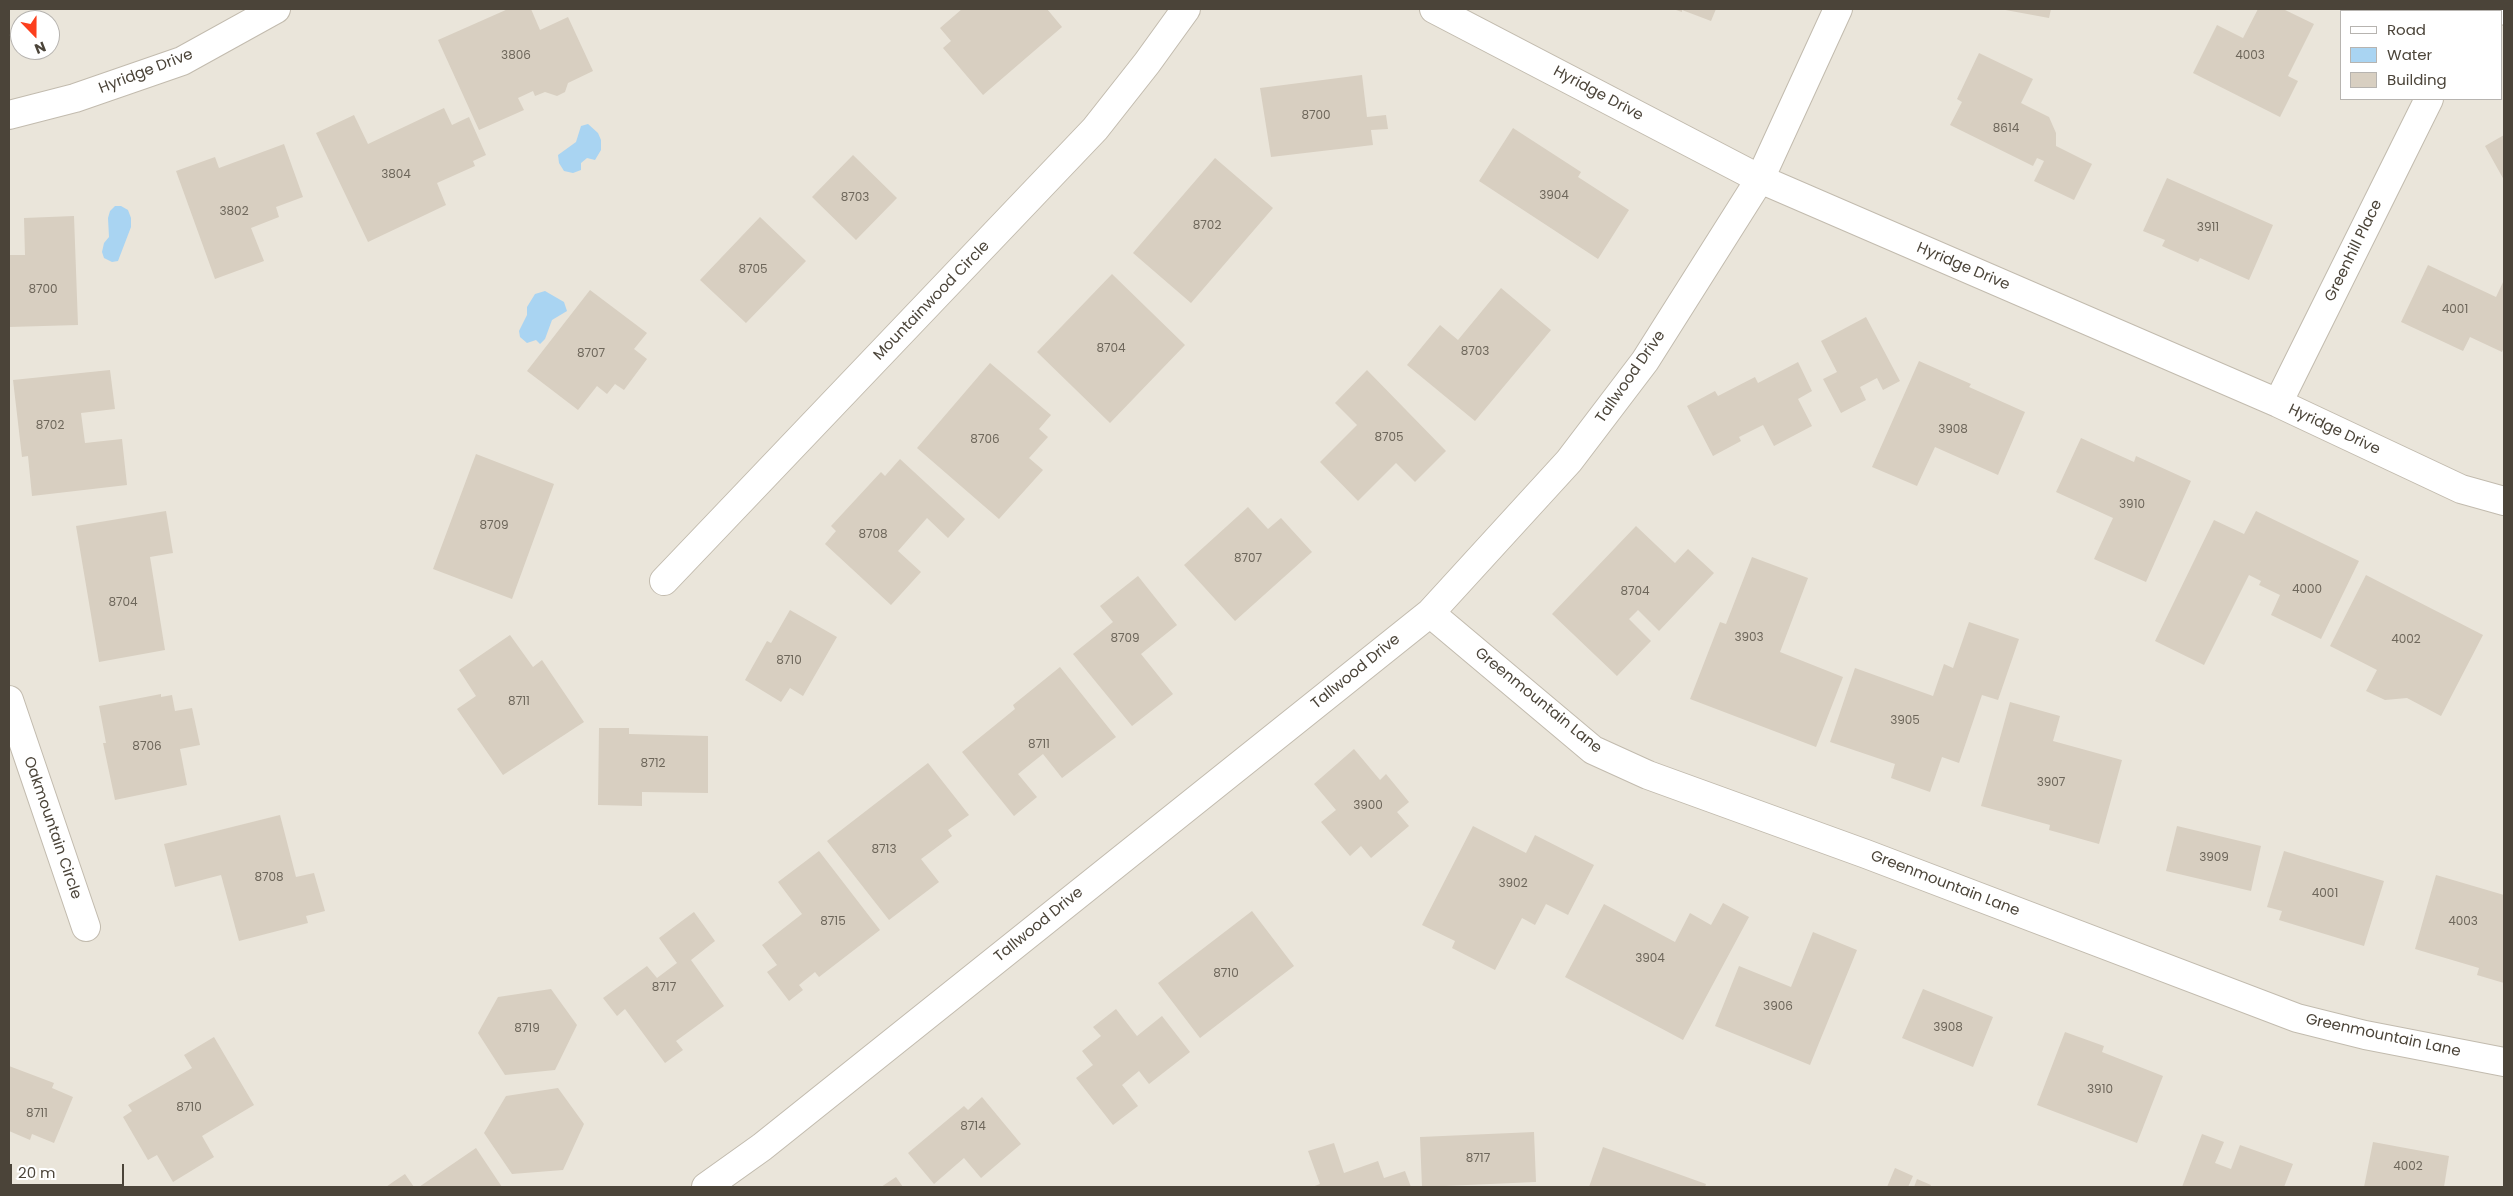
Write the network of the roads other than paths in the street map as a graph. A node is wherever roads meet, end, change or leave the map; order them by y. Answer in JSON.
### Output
{"nodes":[{"id":1,"x":276,"y":9,"type":"edge"},
{"id":2,"x":1186,"y":9,"type":"edge"},
{"id":3,"x":1434,"y":9,"type":"edge"},
{"id":4,"x":1838,"y":9,"type":"edge"},
{"id":5,"x":2430,"y":100,"type":"edge"},
{"id":6,"x":9,"y":115,"type":"edge"},
{"id":7,"x":1760,"y":179,"type":"junction"},
{"id":8,"x":2278,"y":403,"type":"junction"},
{"id":9,"x":2504,"y":501,"type":"edge"},
{"id":10,"x":664,"y":581,"type":"dead end"},
{"id":11,"x":1430,"y":613,"type":"junction"},
{"id":12,"x":9,"y":700,"type":"edge"},
{"id":13,"x":86,"y":927,"type":"dead end"},
{"id":14,"x":2504,"y":1062,"type":"edge"},
{"id":15,"x":706,"y":1187,"type":"edge"}],
"edges":[{"from":1,"to":6,"type":"street","name":"Hyridge Drive"},
{"from":2,"to":10,"type":"street","name":"Mountainwood Circle"},
{"from":3,"to":7,"type":"street","name":"Hyridge Drive"},
{"from":4,"to":7,"type":"street","name":"Tallwood Drive"},
{"from":5,"to":8,"type":"street","name":"Greenhill Place"},
{"from":7,"to":8,"type":"street","name":"Hyridge Drive"},
{"from":7,"to":11,"type":"street","name":"Tallwood Drive"},
{"from":8,"to":9,"type":"street","name":"Hyridge Drive"},
{"from":11,"to":14,"type":"street","name":"Greenmountain Lane"},
{"from":11,"to":15,"type":"street","name":"Tallwood Drive"},
{"from":12,"to":13,"type":"street","name":"Oakmountain Circle"}]}
